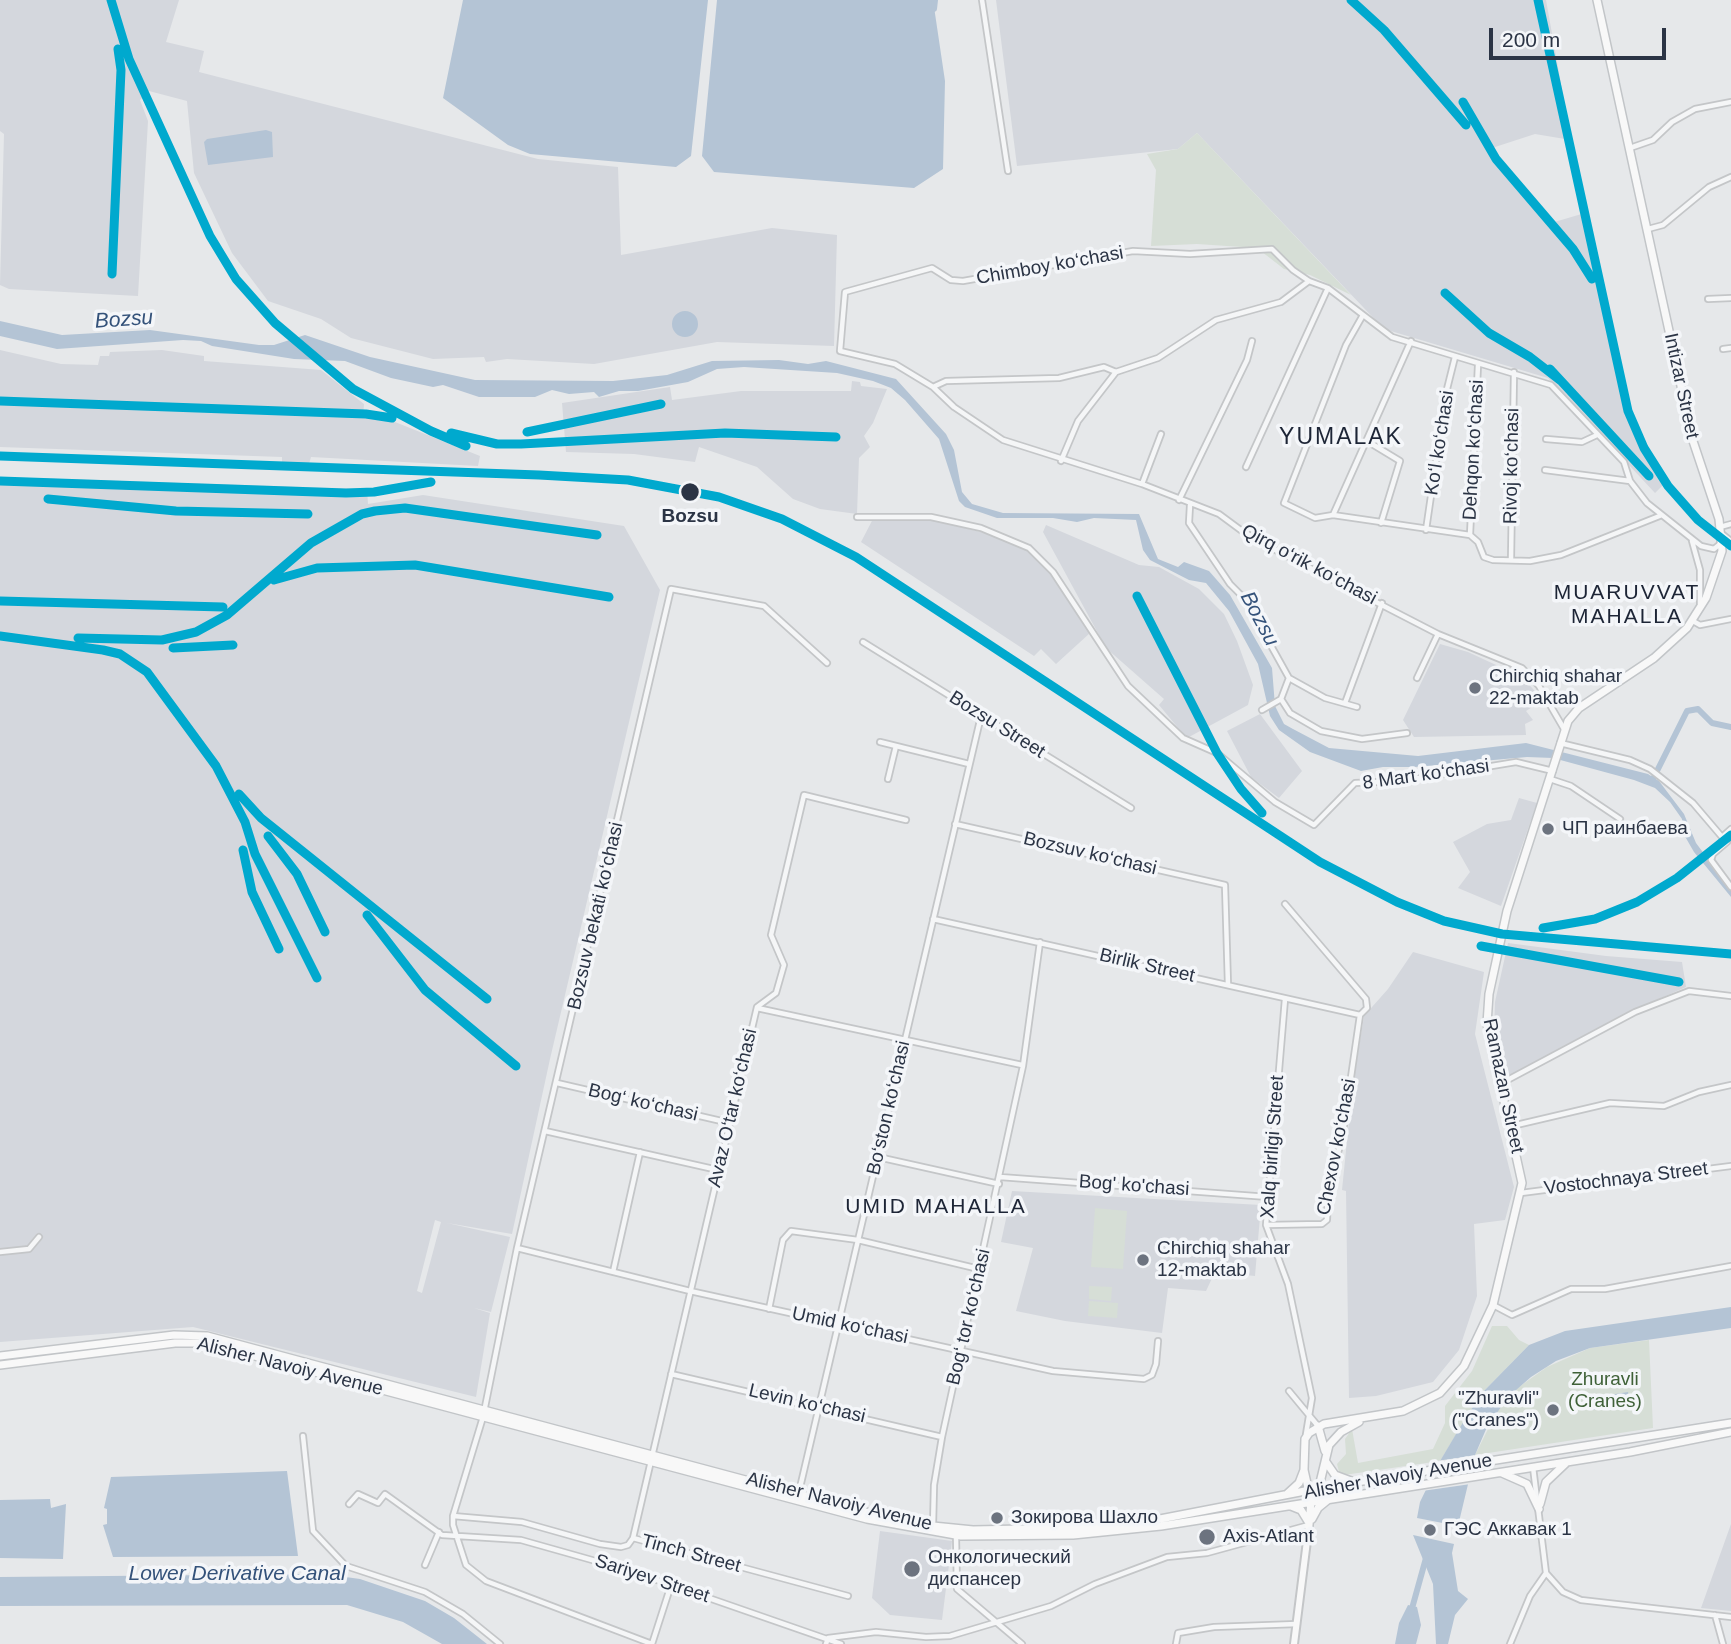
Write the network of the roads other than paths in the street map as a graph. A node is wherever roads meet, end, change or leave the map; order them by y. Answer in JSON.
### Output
{"nodes":[{"id":1,"x":982,"y":0,"type":"edge"},
{"id":2,"x":1597,"y":0,"type":"edge"},
{"id":3,"x":1731,"y":103,"type":"edge"},
{"id":4,"x":1630,"y":148,"type":"junction"},
{"id":5,"x":1008,"y":171,"type":"dead end"},
{"id":6,"x":1731,"y":177,"type":"edge"},
{"id":7,"x":1648,"y":229,"type":"junction"},
{"id":8,"x":1309,"y":281,"type":"junction"},
{"id":9,"x":1328,"y":288,"type":"junction"},
{"id":10,"x":1731,"y":298,"type":"edge"},
{"id":11,"x":1708,"y":299,"type":"dead end"},
{"id":12,"x":1363,"y":315,"type":"junction"},
{"id":13,"x":1252,"y":341,"type":"dead end"},
{"id":14,"x":1411,"y":341,"type":"junction"},
{"id":15,"x":1731,"y":348,"type":"edge"},
{"id":16,"x":1723,"y":349,"type":"dead end"},
{"id":17,"x":840,"y":351,"type":"joint"},
{"id":18,"x":1455,"y":357,"type":"junction"},
{"id":19,"x":1478,"y":365,"type":"junction"},
{"id":20,"x":1116,"y":372,"type":"junction"},
{"id":21,"x":1514,"y":372,"type":"junction"},
{"id":22,"x":933,"y":387,"type":"junction"},
{"id":23,"x":1161,"y":434,"type":"dead end"},
{"id":24,"x":1597,"y":435,"type":"junction"},
{"id":25,"x":1546,"y":439,"type":"dead end"},
{"id":26,"x":1367,"y":441,"type":"junction"},
{"id":27,"x":1061,"y":461,"type":"junction"},
{"id":28,"x":1245,"y":467,"type":"dead end"},
{"id":29,"x":1545,"y":470,"type":"dead end"},
{"id":30,"x":1630,"y":481,"type":"junction"},
{"id":31,"x":1142,"y":484,"type":"junction"},
{"id":32,"x":1179,"y":500,"type":"junction"},
{"id":33,"x":1190,"y":505,"type":"junction"},
{"id":34,"x":1662,"y":514,"type":"junction"},
{"id":35,"x":1333,"y":515,"type":"junction"},
{"id":36,"x":857,"y":517,"type":"dead end"},
{"id":37,"x":1381,"y":523,"type":"junction"},
{"id":38,"x":1731,"y":524,"type":"edge"},
{"id":39,"x":1426,"y":530,"type":"junction"},
{"id":40,"x":1470,"y":535,"type":"junction"},
{"id":41,"x":1724,"y":536,"type":"edge"},
{"id":42,"x":1690,"y":537,"type":"junction"},
{"id":43,"x":1511,"y":561,"type":"junction"},
{"id":44,"x":1382,"y":603,"type":"junction"},
{"id":45,"x":1695,"y":618,"type":"junction"},
{"id":46,"x":1731,"y":620,"type":"edge"},
{"id":47,"x":1438,"y":634,"type":"junction"},
{"id":48,"x":863,"y":642,"type":"dead end"},
{"id":49,"x":827,"y":663,"type":"dead end"},
{"id":50,"x":1289,"y":678,"type":"junction"},
{"id":51,"x":1418,"y":678,"type":"dead end"},
{"id":52,"x":1282,"y":699,"type":"junction"},
{"id":53,"x":1345,"y":703,"type":"junction"},
{"id":54,"x":1356,"y":707,"type":"dead end"},
{"id":55,"x":1262,"y":710,"type":"dead end"},
{"id":56,"x":981,"y":716,"type":"junction"},
{"id":57,"x":1564,"y":729,"type":"junction"},
{"id":58,"x":1407,"y":733,"type":"dead end"},
{"id":59,"x":880,"y":742,"type":"dead end"},
{"id":60,"x":1560,"y":743,"type":"junction"},
{"id":61,"x":896,"y":746,"type":"junction"},
{"id":62,"x":969,"y":764,"type":"junction"},
{"id":63,"x":1552,"y":775,"type":"junction"},
{"id":64,"x":888,"y":779,"type":"dead end"},
{"id":65,"x":1130,"y":808,"type":"dead end"},
{"id":66,"x":1620,"y":819,"type":"dead end"},
{"id":67,"x":906,"y":820,"type":"dead end"},
{"id":68,"x":955,"y":824,"type":"junction"},
{"id":69,"x":1731,"y":830,"type":"edge"},
{"id":70,"x":1727,"y":842,"type":"dead end"},
{"id":71,"x":1731,"y":887,"type":"edge"},
{"id":72,"x":1284,"y":904,"type":"dead end"},
{"id":73,"x":933,"y":919,"type":"junction"},
{"id":74,"x":1040,"y":942,"type":"junction"},
{"id":75,"x":1228,"y":985,"type":"junction"},
{"id":76,"x":1731,"y":996,"type":"edge"},
{"id":77,"x":1284,"y":999,"type":"junction"},
{"id":78,"x":757,"y":1007,"type":"junction"},
{"id":79,"x":1360,"y":1015,"type":"junction"},
{"id":80,"x":904,"y":1042,"type":"junction"},
{"id":81,"x":1023,"y":1066,"type":"junction"},
{"id":82,"x":557,"y":1083,"type":"junction"},
{"id":83,"x":1500,"y":1084,"type":"junction"},
{"id":84,"x":1731,"y":1085,"type":"edge"},
{"id":85,"x":730,"y":1123,"type":"junction"},
{"id":86,"x":1511,"y":1126,"type":"junction"},
{"id":87,"x":545,"y":1131,"type":"junction"},
{"id":88,"x":640,"y":1152,"type":"junction"},
{"id":89,"x":878,"y":1157,"type":"junction"},
{"id":90,"x":1731,"y":1166,"type":"edge"},
{"id":91,"x":718,"y":1170,"type":"junction"},
{"id":92,"x":1000,"y":1177,"type":"junction"},
{"id":93,"x":999,"y":1184,"type":"junction"},
{"id":94,"x":1521,"y":1193,"type":"junction"},
{"id":95,"x":1268,"y":1197,"type":"junction"},
{"id":96,"x":1266,"y":1224,"type":"junction"},
{"id":97,"x":40,"y":1237,"type":"dead end"},
{"id":98,"x":858,"y":1240,"type":"junction"},
{"id":99,"x":517,"y":1248,"type":"junction"},
{"id":100,"x":0,"y":1251,"type":"edge"},
{"id":101,"x":1731,"y":1266,"type":"edge"},
{"id":102,"x":979,"y":1269,"type":"junction"},
{"id":103,"x":613,"y":1272,"type":"junction"},
{"id":104,"x":690,"y":1292,"type":"junction"},
{"id":105,"x":1493,"y":1305,"type":"junction"},
{"id":106,"x":769,"y":1309,"type":"junction"},
{"id":107,"x":839,"y":1325,"type":"junction"},
{"id":108,"x":1158,"y":1341,"type":"dead end"},
{"id":109,"x":961,"y":1349,"type":"junction"},
{"id":110,"x":0,"y":1356,"type":"edge"},
{"id":111,"x":0,"y":1365,"type":"edge"},
{"id":112,"x":671,"y":1374,"type":"junction"},
{"id":113,"x":1312,"y":1398,"type":"junction"},
{"id":114,"x":821,"y":1407,"type":"junction"},
{"id":115,"x":483,"y":1413,"type":"junction"},
{"id":116,"x":1311,"y":1415,"type":"junction"},
{"id":117,"x":1372,"y":1417,"type":"junction"},
{"id":118,"x":1731,"y":1423,"type":"edge"},
{"id":119,"x":1318,"y":1426,"type":"junction"},
{"id":120,"x":1731,"y":1432,"type":"edge"},
{"id":121,"x":303,"y":1436,"type":"dead end"},
{"id":122,"x":943,"y":1437,"type":"junction"},
{"id":123,"x":1305,"y":1439,"type":"junction"},
{"id":124,"x":1325,"y":1451,"type":"junction"},
{"id":125,"x":1531,"y":1455,"type":"junction"},
{"id":126,"x":653,"y":1458,"type":"junction"},
{"id":127,"x":1325,"y":1460,"type":"junction"},
{"id":128,"x":1569,"y":1461,"type":"junction"},
{"id":129,"x":1533,"y":1466,"type":"junction"},
{"id":130,"x":1304,"y":1469,"type":"junction"},
{"id":131,"x":1324,"y":1469,"type":"junction"},
{"id":132,"x":1494,"y":1472,"type":"junction"},
{"id":133,"x":1355,"y":1482,"type":"junction"},
{"id":134,"x":1331,"y":1486,"type":"junction"},
{"id":135,"x":1320,"y":1488,"type":"junction"},
{"id":136,"x":1309,"y":1491,"type":"junction"},
{"id":137,"x":798,"y":1497,"type":"junction"},
{"id":138,"x":1333,"y":1497,"type":"junction"},
{"id":139,"x":1282,"y":1501,"type":"junction"},
{"id":140,"x":1311,"y":1501,"type":"junction"},
{"id":141,"x":349,"y":1504,"type":"dead end"},
{"id":142,"x":1539,"y":1509,"type":"junction"},
{"id":143,"x":453,"y":1516,"type":"junction"},
{"id":144,"x":1310,"y":1525,"type":"junction"},
{"id":145,"x":933,"y":1526,"type":"junction"},
{"id":146,"x":439,"y":1532,"type":"junction"},
{"id":147,"x":956,"y":1536,"type":"junction"},
{"id":148,"x":457,"y":1537,"type":"junction"},
{"id":149,"x":633,"y":1538,"type":"junction"},
{"id":150,"x":425,"y":1565,"type":"dead end"},
{"id":151,"x":1546,"y":1573,"type":"junction"},
{"id":152,"x":671,"y":1585,"type":"junction"},
{"id":153,"x":848,"y":1597,"type":"dead end"},
{"id":154,"x":1715,"y":1615,"type":"junction"},
{"id":155,"x":1731,"y":1617,"type":"edge"},
{"id":156,"x":998,"y":1623,"type":"junction"},
{"id":157,"x":1297,"y":1624,"type":"junction"},
{"id":158,"x":827,"y":1641,"type":"edge"},
{"id":159,"x":500,"y":1644,"type":"edge"},
{"id":160,"x":652,"y":1644,"type":"edge"},
{"id":161,"x":841,"y":1644,"type":"edge"},
{"id":162,"x":1022,"y":1644,"type":"edge"},
{"id":163,"x":1176,"y":1644,"type":"edge"},
{"id":164,"x":1294,"y":1644,"type":"edge"},
{"id":165,"x":1510,"y":1644,"type":"edge"},
{"id":166,"x":1723,"y":1644,"type":"edge"}],
"edges":[{"from":1,"to":5,"type":"street"},
{"from":2,"to":4,"type":"main road","name":"Intizar Street"},
{"from":3,"to":4,"type":"street"},
{"from":4,"to":7,"type":"main road","name":"Intizar Street"},
{"from":6,"to":7,"type":"street"},
{"from":7,"to":41,"type":"main road","name":"Intizar Street"},
{"from":8,"to":9,"type":"street"},
{"from":8,"to":17,"type":"street","name":"Chimboy ko‘chasi"},
{"from":8,"to":20,"type":"street"},
{"from":9,"to":12,"type":"street"},
{"from":9,"to":28,"type":"street"},
{"from":10,"to":11,"type":"street"},
{"from":12,"to":14,"type":"street"},
{"from":12,"to":35,"type":"street"},
{"from":13,"to":32,"type":"street"},
{"from":14,"to":18,"type":"street"},
{"from":14,"to":26,"type":"street"},
{"from":15,"to":16,"type":"street"},
{"from":17,"to":22,"type":"street","name":"Qirq o‘rik ko‘chasi"},
{"from":18,"to":19,"type":"street"},
{"from":18,"to":39,"type":"street","name":"Ko‘l ko‘chasi"},
{"from":19,"to":21,"type":"street"},
{"from":19,"to":40,"type":"street","name":"Dehqon ko‘chasi"},
{"from":20,"to":22,"type":"street"},
{"from":20,"to":27,"type":"street"},
{"from":21,"to":24,"type":"street"},
{"from":21,"to":43,"type":"street","name":"Rivoj ko‘chasi"},
{"from":22,"to":27,"type":"street","name":"Qirq o‘rik ko‘chasi"},
{"from":23,"to":31,"type":"street"},
{"from":24,"to":25,"type":"street","name":"Rivoj ko‘chasi"},
{"from":24,"to":30,"type":"street"},
{"from":26,"to":35,"type":"street"},
{"from":26,"to":37,"type":"street"},
{"from":27,"to":31,"type":"street","name":"Qirq o‘rik ko‘chasi"},
{"from":29,"to":30,"type":"street","name":"Rivoj ko‘chasi"},
{"from":30,"to":34,"type":"street"},
{"from":31,"to":32,"type":"street","name":"Qirq o‘rik ko‘chasi"},
{"from":32,"to":33,"type":"street","name":"Qirq o‘rik ko‘chasi"},
{"from":33,"to":44,"type":"street","name":"Qirq o‘rik ko‘chasi"},
{"from":33,"to":50,"type":"street"},
{"from":34,"to":42,"type":"street"},
{"from":34,"to":43,"type":"street"},
{"from":35,"to":37,"type":"street"},
{"from":36,"to":63,"type":"street","name":"8 Mart ko‘chasi"},
{"from":37,"to":39,"type":"street"},
{"from":38,"to":41,"type":"street"},
{"from":39,"to":40,"type":"street"},
{"from":40,"to":43,"type":"street"},
{"from":41,"to":42,"type":"street"},
{"from":41,"to":45,"type":"main road","name":"Ramazan Street"},
{"from":42,"to":45,"type":"street"},
{"from":44,"to":47,"type":"street","name":"Qirq o‘rik ko‘chasi"},
{"from":44,"to":53,"type":"street"},
{"from":45,"to":46,"type":"street"},
{"from":45,"to":57,"type":"main road","name":"Ramazan Street"},
{"from":47,"to":51,"type":"street"},
{"from":47,"to":57,"type":"street","name":"Qirq o‘rik ko‘chasi"},
{"from":48,"to":56,"type":"street","name":"Bozsu Street"},
{"from":49,"to":82,"type":"street","name":"Bozsuv bekati ko‘chasi"},
{"from":50,"to":52,"type":"street"},
{"from":50,"to":53,"type":"street"},
{"from":52,"to":55,"type":"street"},
{"from":52,"to":58,"type":"street"},
{"from":53,"to":54,"type":"street"},
{"from":56,"to":62,"type":"street","name":"Bo‘ston ko‘chasi"},
{"from":56,"to":65,"type":"street","name":"Bozsu Street"},
{"from":57,"to":60,"type":"main road","name":"Ramazan Street"},
{"from":59,"to":61,"type":"street"},
{"from":60,"to":63,"type":"main road","name":"Ramazan Street"},
{"from":60,"to":69,"type":"street"},
{"from":61,"to":62,"type":"street"},
{"from":61,"to":64,"type":"street"},
{"from":62,"to":68,"type":"street","name":"Bo‘ston ko‘chasi"},
{"from":63,"to":66,"type":"street","name":"8 Mart ko‘chasi"},
{"from":63,"to":83,"type":"main road","name":"Ramazan Street"},
{"from":67,"to":78,"type":"street","name":"Avaz O‘tar ko‘chasi"},
{"from":68,"to":73,"type":"street","name":"Bo‘ston ko‘chasi"},
{"from":68,"to":75,"type":"street","name":"Bozsuv ko‘chasi"},
{"from":70,"to":71,"type":"street"},
{"from":72,"to":79,"type":"street"},
{"from":73,"to":74,"type":"street","name":"Birlik Street"},
{"from":73,"to":80,"type":"street","name":"Bo‘ston ko‘chasi"},
{"from":74,"to":75,"type":"street","name":"Birlik Street"},
{"from":74,"to":81,"type":"street","name":"Bog‘ tor ko‘chasi"},
{"from":75,"to":77,"type":"street","name":"Birlik Street"},
{"from":76,"to":83,"type":"street"},
{"from":77,"to":79,"type":"street","name":"Birlik Street"},
{"from":77,"to":95,"type":"street","name":"Xalq birligi Street"},
{"from":78,"to":80,"type":"street"},
{"from":78,"to":85,"type":"street","name":"Avaz O‘tar ko‘chasi"},
{"from":79,"to":96,"type":"street","name":"Chexov ko‘chasi"},
{"from":80,"to":81,"type":"street"},
{"from":80,"to":89,"type":"street","name":"Bo‘ston ko‘chasi"},
{"from":81,"to":92,"type":"street","name":"Bog‘ tor ko‘chasi"},
{"from":82,"to":85,"type":"street","name":"Bog‘ ko‘chasi"},
{"from":82,"to":87,"type":"street","name":"Bozsuv bekati ko‘chasi"},
{"from":83,"to":86,"type":"main road","name":"Ramazan Street"},
{"from":84,"to":86,"type":"street"},
{"from":85,"to":91,"type":"street","name":"Avaz O‘tar ko‘chasi"},
{"from":86,"to":94,"type":"main road","name":"Ramazan Street"},
{"from":87,"to":88,"type":"street"},
{"from":87,"to":99,"type":"street","name":"Bozsuv bekati ko‘chasi"},
{"from":88,"to":91,"type":"street"},
{"from":88,"to":103,"type":"street"},
{"from":89,"to":93,"type":"street"},
{"from":89,"to":98,"type":"street","name":"Bo‘ston ko‘chasi"},
{"from":90,"to":94,"type":"street","name":"Vostochnaya Street"},
{"from":91,"to":104,"type":"street","name":"Avaz O‘tar ko‘chasi"},
{"from":92,"to":93,"type":"street","name":"Bog‘ tor ko‘chasi"},
{"from":92,"to":95,"type":"street","name":"Bog' ko'chasi"},
{"from":93,"to":102,"type":"street","name":"Bog‘ tor ko‘chasi"},
{"from":94,"to":105,"type":"main road","name":"Ramazan Street"},
{"from":95,"to":96,"type":"street","name":"Xalq birligi Street"},
{"from":96,"to":113,"type":"street","name":"Xalq birligi Street"},
{"from":97,"to":100,"type":"street"},
{"from":98,"to":102,"type":"street"},
{"from":98,"to":106,"type":"street"},
{"from":98,"to":107,"type":"street","name":"Bo‘ston ko‘chasi"},
{"from":99,"to":103,"type":"street","name":"Umid ko‘chasi"},
{"from":99,"to":115,"type":"street","name":"Bozsuv bekati ko‘chasi"},
{"from":101,"to":105,"type":"street"},
{"from":102,"to":109,"type":"street","name":"Bog‘ tor ko‘chasi"},
{"from":103,"to":104,"type":"street","name":"Umid ko‘chasi"},
{"from":104,"to":106,"type":"street","name":"Umid ko‘chasi"},
{"from":104,"to":112,"type":"street","name":"Avaz O‘tar ko‘chasi"},
{"from":105,"to":117,"type":"main road","name":"Ramazan Street"},
{"from":106,"to":107,"type":"street","name":"Umid ko‘chasi"},
{"from":107,"to":109,"type":"street","name":"Umid ko‘chasi"},
{"from":107,"to":114,"type":"street","name":"Bo‘ston ko‘chasi"},
{"from":108,"to":109,"type":"street","name":"Umid ko‘chasi"},
{"from":109,"to":122,"type":"street","name":"Bog‘ tor ko‘chasi"},
{"from":110,"to":115,"type":"main road","name":"Alisher Navoiy Avenue"},
{"from":111,"to":115,"type":"main road","name":"Alisher Navoiy Avenue"},
{"from":112,"to":114,"type":"street","name":"Levin ko‘chasi"},
{"from":112,"to":126,"type":"street","name":"Avaz O‘tar ko‘chasi"},
{"from":113,"to":116,"type":"street","name":"Xalq birligi Street"},
{"from":113,"to":116,"type":"street"},
{"from":114,"to":122,"type":"street","name":"Levin ko‘chasi"},
{"from":114,"to":137,"type":"street","name":"Bo‘ston ko‘chasi"},
{"from":115,"to":126,"type":"main road","name":"Alisher Navoiy Avenue"},
{"from":115,"to":143,"type":"street"},
{"from":116,"to":119,"type":"street"},
{"from":116,"to":123,"type":"street","name":"Xalq birligi Street"},
{"from":117,"to":119,"type":"main road","name":"Ramazan Street"},
{"from":117,"to":124,"type":"main road"},
{"from":118,"to":125,"type":"main road","name":"Alisher Navoiy Avenue"},
{"from":119,"to":123,"type":"main road"},
{"from":119,"to":124,"type":"main road"},
{"from":120,"to":128,"type":"main road","name":"Alisher Navoiy Avenue"},
{"from":121,"to":159,"type":"street"},
{"from":122,"to":145,"type":"street","name":"Bog‘ tor ko‘chasi"},
{"from":123,"to":130,"type":"main road"},
{"from":124,"to":127,"type":"main road"},
{"from":125,"to":129,"type":"main road"},
{"from":125,"to":133,"type":"main road","name":"Alisher Navoiy Avenue"},
{"from":126,"to":137,"type":"main road","name":"Alisher Navoiy Avenue"},
{"from":126,"to":149,"type":"street","name":"Avaz O‘tar ko‘chasi"},
{"from":127,"to":131,"type":"main road"},
{"from":127,"to":133,"type":"main road"},
{"from":128,"to":129,"type":"main road","name":"Alisher Navoiy Avenue"},
{"from":128,"to":142,"type":"main road"},
{"from":129,"to":132,"type":"main road","name":"Alisher Navoiy Avenue"},
{"from":129,"to":142,"type":"street"},
{"from":130,"to":131,"type":"main road"},
{"from":130,"to":136,"type":"main road"},
{"from":130,"to":139,"type":"main road"},
{"from":131,"to":135,"type":"main road"},
{"from":132,"to":138,"type":"main road","name":"Alisher Navoiy Avenue"},
{"from":132,"to":142,"type":"main road"},
{"from":133,"to":134,"type":"main road","name":"Alisher Navoiy Avenue"},
{"from":134,"to":135,"type":"main road","name":"Alisher Navoiy Avenue"},
{"from":134,"to":138,"type":"main road"},
{"from":135,"to":136,"type":"main road","name":"Alisher Navoiy Avenue"},
{"from":135,"to":140,"type":"main road"},
{"from":136,"to":139,"type":"main road","name":"Alisher Navoiy Avenue"},
{"from":136,"to":140,"type":"main road"},
{"from":137,"to":145,"type":"main road","name":"Alisher Navoiy Avenue"},
{"from":137,"to":147,"type":"main road","name":"Alisher Navoiy Avenue"},
{"from":138,"to":140,"type":"main road","name":"Alisher Navoiy Avenue"},
{"from":138,"to":144,"type":"main road"},
{"from":139,"to":140,"type":"main road","name":"Alisher Navoiy Avenue"},
{"from":139,"to":144,"type":"main road"},
{"from":139,"to":145,"type":"main road","name":"Alisher Navoiy Avenue"},
{"from":139,"to":147,"type":"main road","name":"Alisher Navoiy Avenue"},
{"from":140,"to":144,"type":"main road"},
{"from":141,"to":146,"type":"street","name":"Sariyev Street"},
{"from":142,"to":151,"type":"street"},
{"from":143,"to":148,"type":"street"},
{"from":143,"to":149,"type":"street","name":"Tinch Street"},
{"from":144,"to":156,"type":"street"},
{"from":144,"to":157,"type":"main road"},
{"from":146,"to":148,"type":"street","name":"Sariyev Street"},
{"from":146,"to":150,"type":"street"},
{"from":147,"to":156,"type":"street"},
{"from":148,"to":152,"type":"street","name":"Sariyev Street"},
{"from":148,"to":160,"type":"street"},
{"from":149,"to":153,"type":"street","name":"Tinch Street"},
{"from":151,"to":154,"type":"street"},
{"from":151,"to":165,"type":"street"},
{"from":152,"to":158,"type":"street","name":"Sariyev Street"},
{"from":152,"to":160,"type":"street"},
{"from":154,"to":155,"type":"street"},
{"from":154,"to":166,"type":"street"},
{"from":156,"to":158,"type":"street"},
{"from":156,"to":162,"type":"street"},
{"from":157,"to":163,"type":"street"},
{"from":157,"to":164,"type":"main road"},
{"from":158,"to":161,"type":"street","name":"Sariyev Street"}]}
